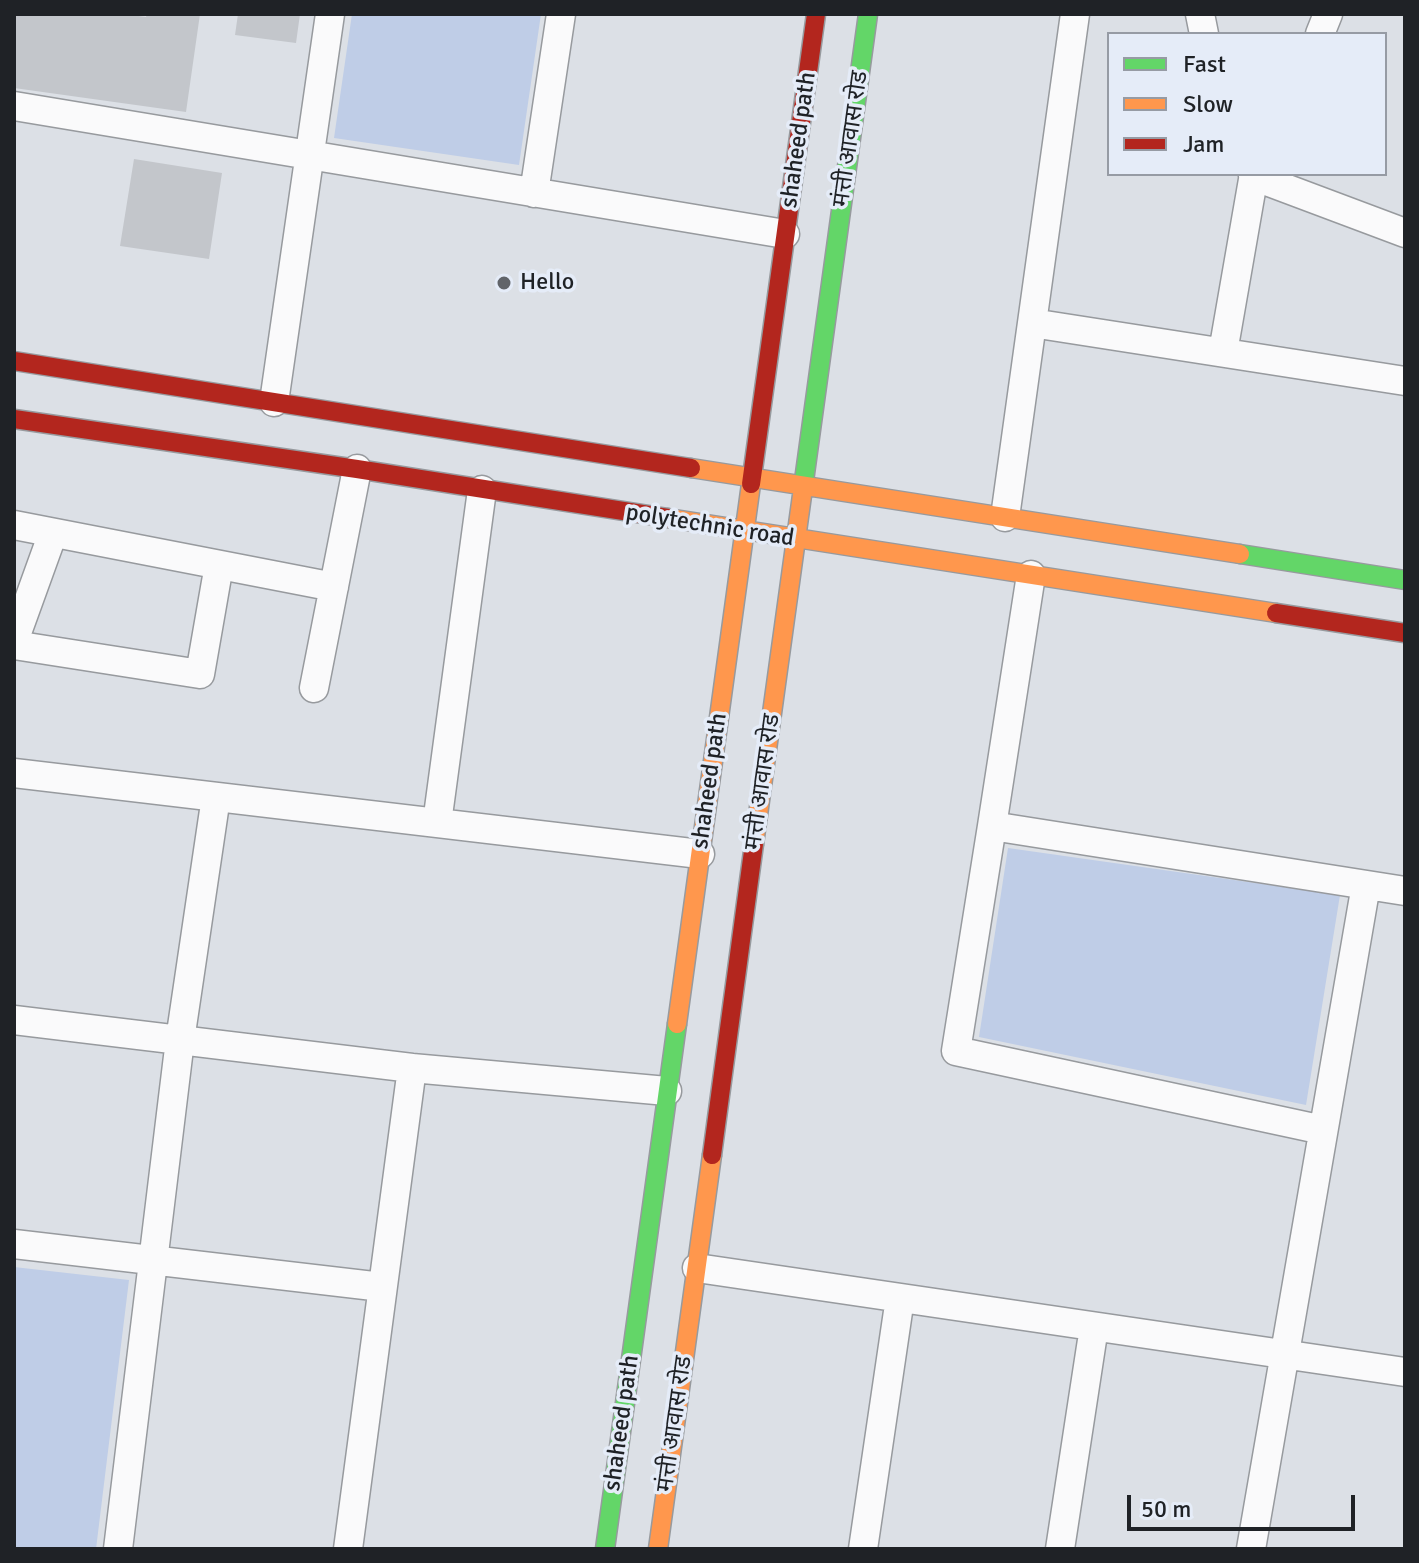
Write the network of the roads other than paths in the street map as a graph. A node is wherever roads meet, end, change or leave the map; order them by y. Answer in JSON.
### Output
{"nodes":[{"id":1,"x":330,"y":14,"type":"edge"},
{"id":2,"x":561,"y":14,"type":"edge"},
{"id":3,"x":816,"y":14,"type":"edge"},
{"id":4,"x":868,"y":14,"type":"edge"},
{"id":5,"x":1075,"y":14,"type":"edge"},
{"id":6,"x":14,"y":106,"type":"edge"},
{"id":7,"x":310,"y":156,"type":"junction"},
{"id":8,"x":1253,"y":176,"type":"edge"},
{"id":9,"x":1256,"y":176,"type":"edge"},
{"id":10,"x":534,"y":193,"type":"junction"},
{"id":11,"x":1405,"y":233,"type":"edge"},
{"id":12,"x":785,"y":234,"type":"junction"},
{"id":13,"x":1032,"y":323,"type":"junction"},
{"id":14,"x":1223,"y":352,"type":"junction"},
{"id":15,"x":14,"y":361,"type":"edge"},
{"id":16,"x":1405,"y":381,"type":"edge"},
{"id":17,"x":274,"y":402,"type":"junction"},
{"id":18,"x":14,"y":419,"type":"edge"},
{"id":19,"x":357,"y":469,"type":"junction"},
{"id":20,"x":751,"y":477,"type":"junction"},
{"id":21,"x":804,"y":486,"type":"junction"},
{"id":22,"x":482,"y":490,"type":"junction"},
{"id":23,"x":1005,"y":517,"type":"junction"},
{"id":24,"x":14,"y":525,"type":"edge"},
{"id":25,"x":744,"y":531,"type":"junction"},
{"id":26,"x":53,"y":533,"type":"junction"},
{"id":27,"x":796,"y":539,"type":"junction"},
{"id":28,"x":219,"y":565,"type":"junction"},
{"id":29,"x":1031,"y":575,"type":"junction"},
{"id":30,"x":1405,"y":580,"type":"edge"},
{"id":31,"x":334,"y":587,"type":"junction"},
{"id":32,"x":1405,"y":633,"type":"edge"},
{"id":33,"x":14,"y":643,"type":"edge"},
{"id":34,"x":314,"y":688,"type":"dead end"},
{"id":35,"x":14,"y":773,"type":"edge"},
{"id":36,"x":216,"y":797,"type":"junction"},
{"id":37,"x":437,"y":823,"type":"junction"},
{"id":38,"x":992,"y":826,"type":"junction"},
{"id":39,"x":700,"y":854,"type":"junction"},
{"id":40,"x":1366,"y":885,"type":"junction"},
{"id":41,"x":1405,"y":891,"type":"edge"},
{"id":42,"x":14,"y":1020,"type":"edge"},
{"id":43,"x":180,"y":1040,"type":"junction"},
{"id":44,"x":412,"y":1068,"type":"junction"},
{"id":45,"x":667,"y":1091,"type":"junction"},
{"id":46,"x":1323,"y":1130,"type":"junction"},
{"id":47,"x":14,"y":1244,"type":"edge"},
{"id":48,"x":154,"y":1260,"type":"junction"},
{"id":49,"x":697,"y":1268,"type":"junction"},
{"id":50,"x":382,"y":1287,"type":"junction"},
{"id":51,"x":900,"y":1298,"type":"junction"},
{"id":52,"x":1094,"y":1327,"type":"junction"},
{"id":53,"x":1285,"y":1354,"type":"junction"},
{"id":54,"x":1405,"y":1372,"type":"edge"},
{"id":55,"x":1259,"y":1548,"type":"edge"},
{"id":56,"x":118,"y":1549,"type":"edge"},
{"id":57,"x":348,"y":1549,"type":"edge"},
{"id":58,"x":605,"y":1549,"type":"edge"},
{"id":59,"x":658,"y":1549,"type":"edge"},
{"id":60,"x":863,"y":1549,"type":"edge"},
{"id":61,"x":1060,"y":1549,"type":"edge"}],
"edges":[{"from":1,"to":7,"type":"street"},
{"from":2,"to":10,"type":"street"},
{"from":3,"to":12,"type":"street","name":"shaheed path"},
{"from":4,"to":21,"type":"street","name":"मंत्ती आवास रोड"},
{"from":5,"to":13,"type":"street"},
{"from":6,"to":7,"type":"street"},
{"from":7,"to":10,"type":"street"},
{"from":7,"to":17,"type":"street"},
{"from":8,"to":14,"type":"street"},
{"from":9,"to":11,"type":"street"},
{"from":10,"to":12,"type":"street"},
{"from":12,"to":20,"type":"street","name":"shaheed path"},
{"from":13,"to":14,"type":"street"},
{"from":13,"to":23,"type":"street"},
{"from":14,"to":16,"type":"street"},
{"from":15,"to":17,"type":"street"},
{"from":17,"to":20,"type":"street"},
{"from":18,"to":19,"type":"street","name":"polytechnic road"},
{"from":19,"to":22,"type":"street","name":"polytechnic road"},
{"from":19,"to":31,"type":"street"},
{"from":20,"to":21,"type":"street"},
{"from":20,"to":25,"type":"street","name":"shaheed path"},
{"from":21,"to":23,"type":"street"},
{"from":21,"to":27,"type":"street","name":"मंत्ती आवास रोड"},
{"from":22,"to":25,"type":"street","name":"polytechnic road"},
{"from":22,"to":37,"type":"street"},
{"from":23,"to":30,"type":"street"},
{"from":24,"to":26,"type":"street"},
{"from":25,"to":27,"type":"street","name":"polytechnic road"},
{"from":25,"to":39,"type":"street","name":"shaheed path"},
{"from":26,"to":28,"type":"street"},
{"from":26,"to":33,"type":"street"},
{"from":27,"to":29,"type":"street","name":"polytechnic road"},
{"from":27,"to":49,"type":"street","name":"मंत्ती आवास रोड"},
{"from":28,"to":31,"type":"street"},
{"from":28,"to":33,"type":"street"},
{"from":29,"to":32,"type":"street","name":"polytechnic road"},
{"from":29,"to":38,"type":"street"},
{"from":31,"to":34,"type":"street"},
{"from":35,"to":36,"type":"street"},
{"from":36,"to":37,"type":"street"},
{"from":36,"to":43,"type":"street"},
{"from":37,"to":39,"type":"street"},
{"from":38,"to":40,"type":"street"},
{"from":38,"to":46,"type":"street"},
{"from":39,"to":45,"type":"street","name":"shaheed path"},
{"from":40,"to":41,"type":"street"},
{"from":40,"to":46,"type":"street"},
{"from":42,"to":43,"type":"street"},
{"from":43,"to":44,"type":"street"},
{"from":43,"to":48,"type":"street"},
{"from":44,"to":45,"type":"street"},
{"from":44,"to":50,"type":"street"},
{"from":45,"to":58,"type":"street","name":"shaheed path"},
{"from":46,"to":53,"type":"street"},
{"from":47,"to":48,"type":"street"},
{"from":48,"to":50,"type":"street"},
{"from":48,"to":56,"type":"street"},
{"from":49,"to":51,"type":"street"},
{"from":49,"to":59,"type":"street","name":"मंत्ती आवास रोड"},
{"from":50,"to":57,"type":"street"},
{"from":51,"to":52,"type":"street"},
{"from":51,"to":60,"type":"street"},
{"from":52,"to":53,"type":"street"},
{"from":52,"to":61,"type":"street"},
{"from":53,"to":54,"type":"street"},
{"from":53,"to":55,"type":"street"}]}
